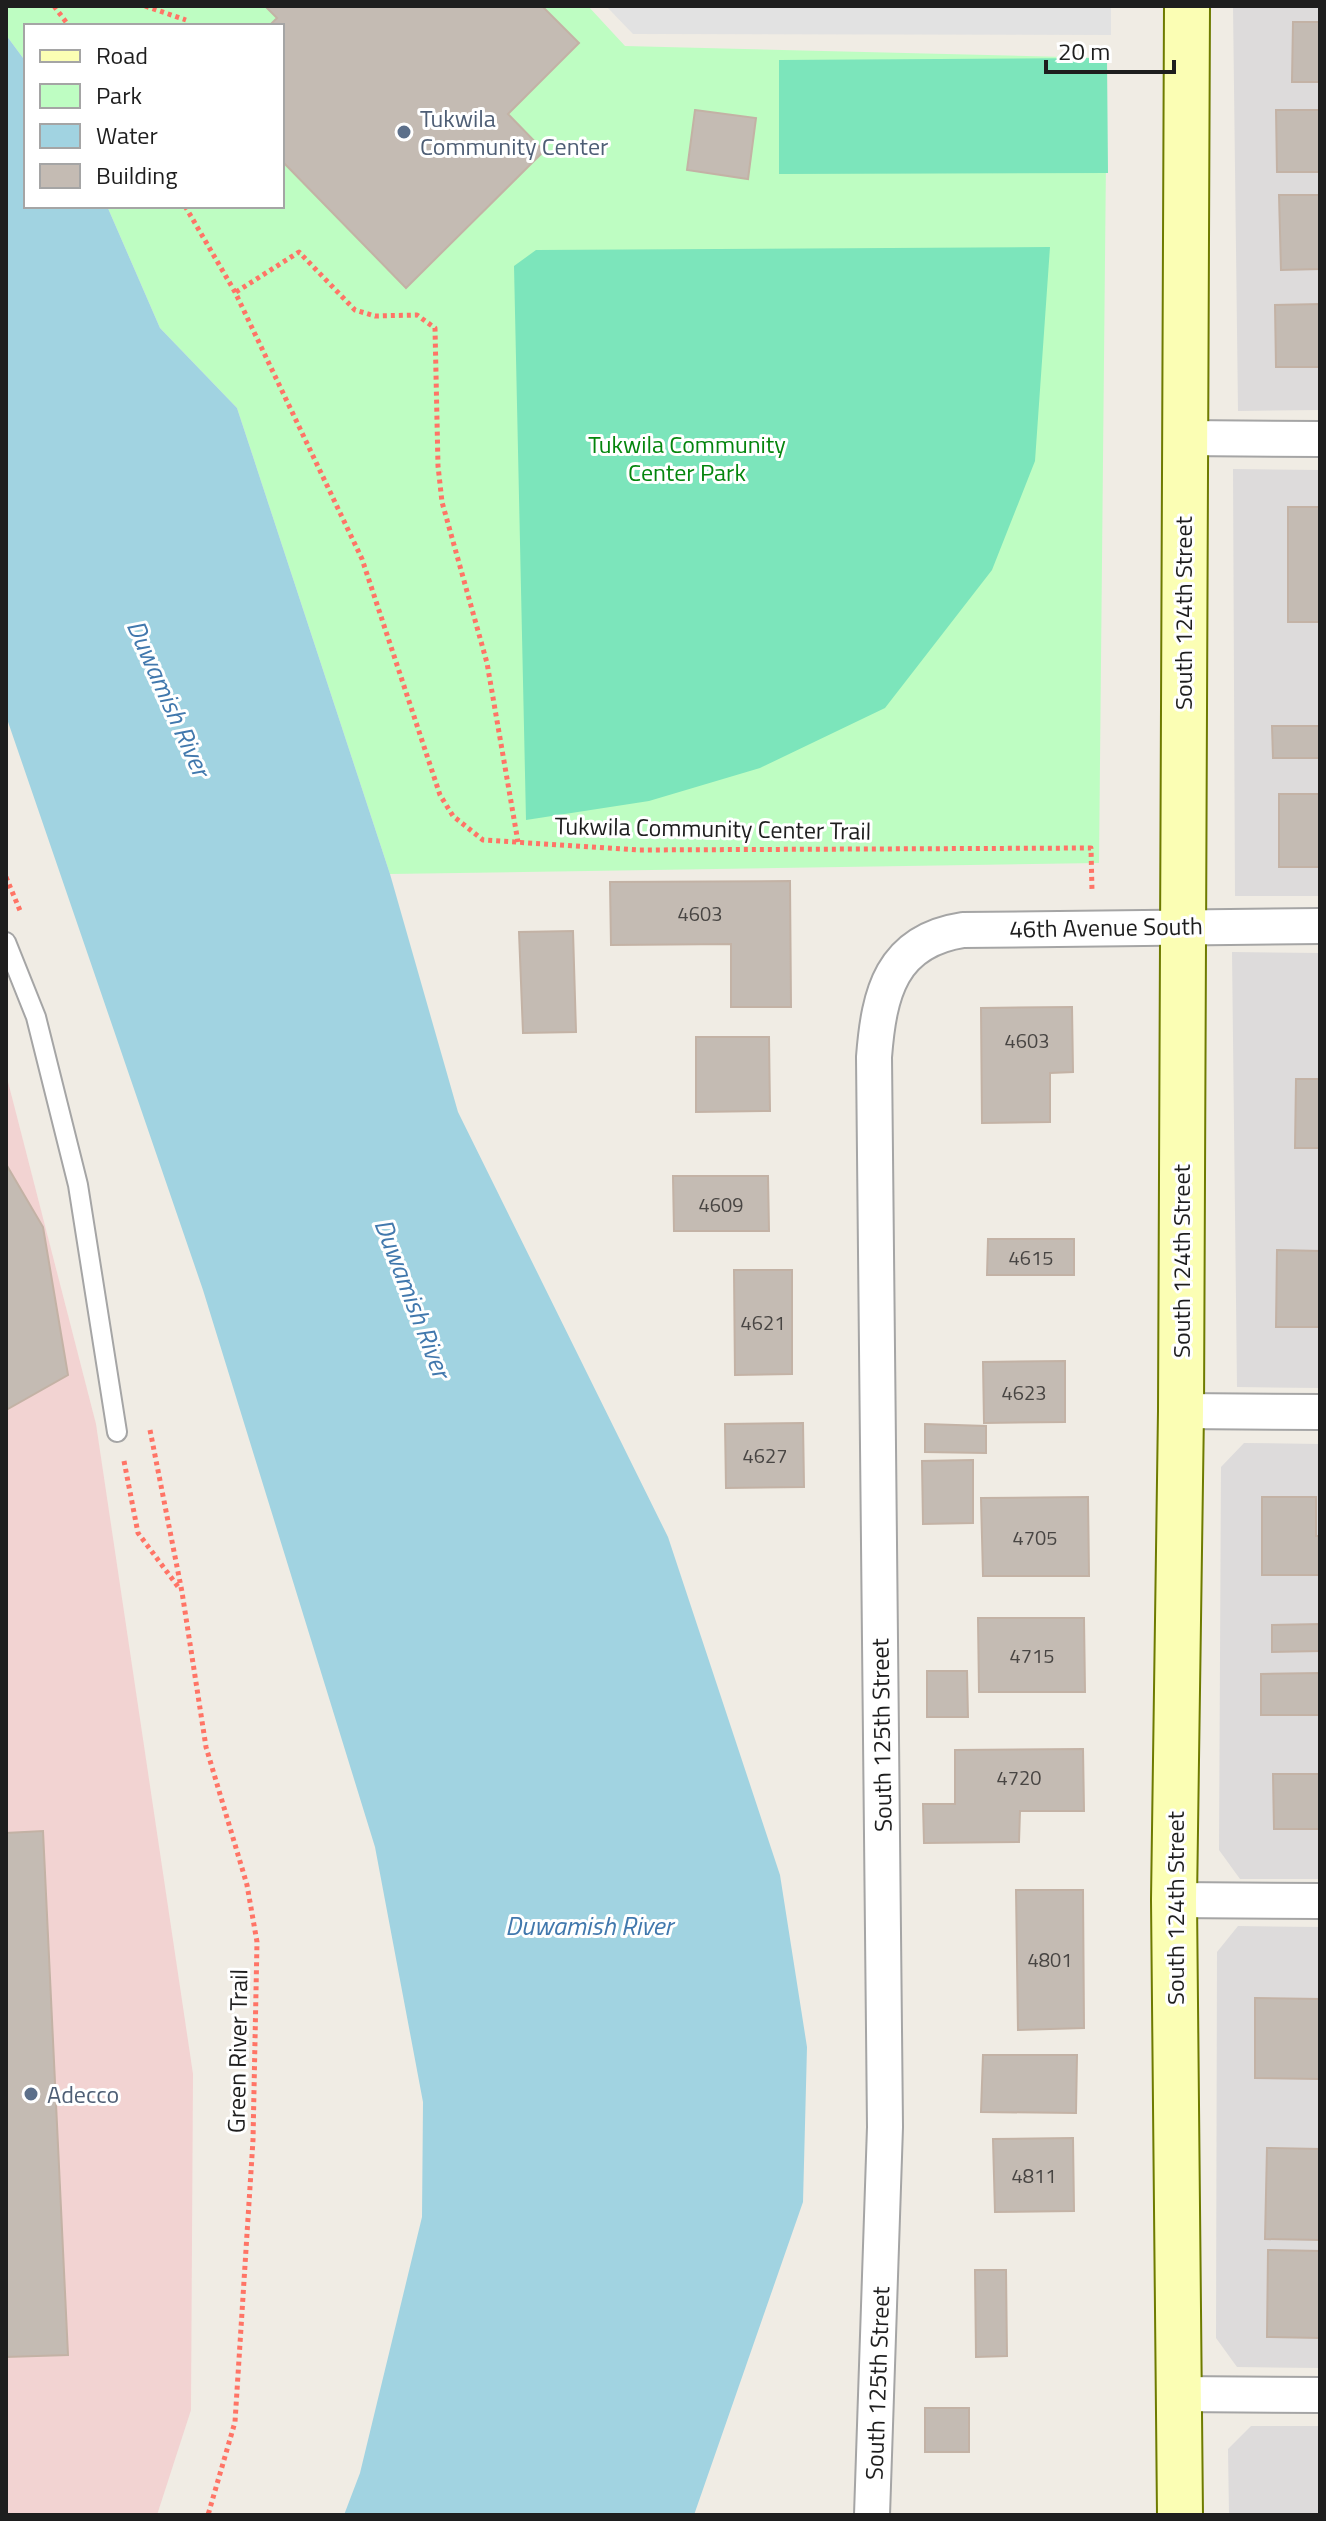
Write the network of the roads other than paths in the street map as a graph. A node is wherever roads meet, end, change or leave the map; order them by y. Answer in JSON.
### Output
{"nodes":[{"id":1,"x":1187,"y":6,"type":"edge"},
{"id":2,"x":1184,"y":438,"type":"junction"},
{"id":3,"x":1320,"y":439,"type":"edge"},
{"id":4,"x":1182,"y":925,"type":"junction"},
{"id":5,"x":1320,"y":926,"type":"edge"},
{"id":6,"x":6,"y":942,"type":"edge"},
{"id":7,"x":901,"y":960,"type":"joint"},
{"id":8,"x":1181,"y":1411,"type":"junction"},
{"id":9,"x":1320,"y":1412,"type":"edge"},
{"id":10,"x":117,"y":1432,"type":"road end"},
{"id":11,"x":1174,"y":1900,"type":"junction"},
{"id":12,"x":1320,"y":1901,"type":"edge"},
{"id":13,"x":1178,"y":2394,"type":"junction"},
{"id":14,"x":1320,"y":2395,"type":"edge"},
{"id":15,"x":872,"y":2515,"type":"edge"},
{"id":16,"x":1180,"y":2515,"type":"edge"}],
"edges":[{"from":1,"to":2,"type":"street","name":"South 124th Street"},
{"from":2,"to":3,"type":"street"},
{"from":2,"to":4,"type":"street","name":"South 124th Street"},
{"from":4,"to":5,"type":"street","name":"46th Avenue South"},
{"from":4,"to":7,"type":"street","name":"46th Avenue South"},
{"from":4,"to":8,"type":"street","name":"South 124th Street"},
{"from":6,"to":10,"type":"lane"},
{"from":7,"to":15,"type":"street","name":"South 125th Street"},
{"from":8,"to":9,"type":"street"},
{"from":8,"to":11,"type":"street","name":"South 124th Street"},
{"from":11,"to":12,"type":"street"},
{"from":11,"to":13,"type":"street","name":"South 124th Street"},
{"from":13,"to":14,"type":"street"},
{"from":13,"to":16,"type":"street","name":"South 124th Street"}]}
